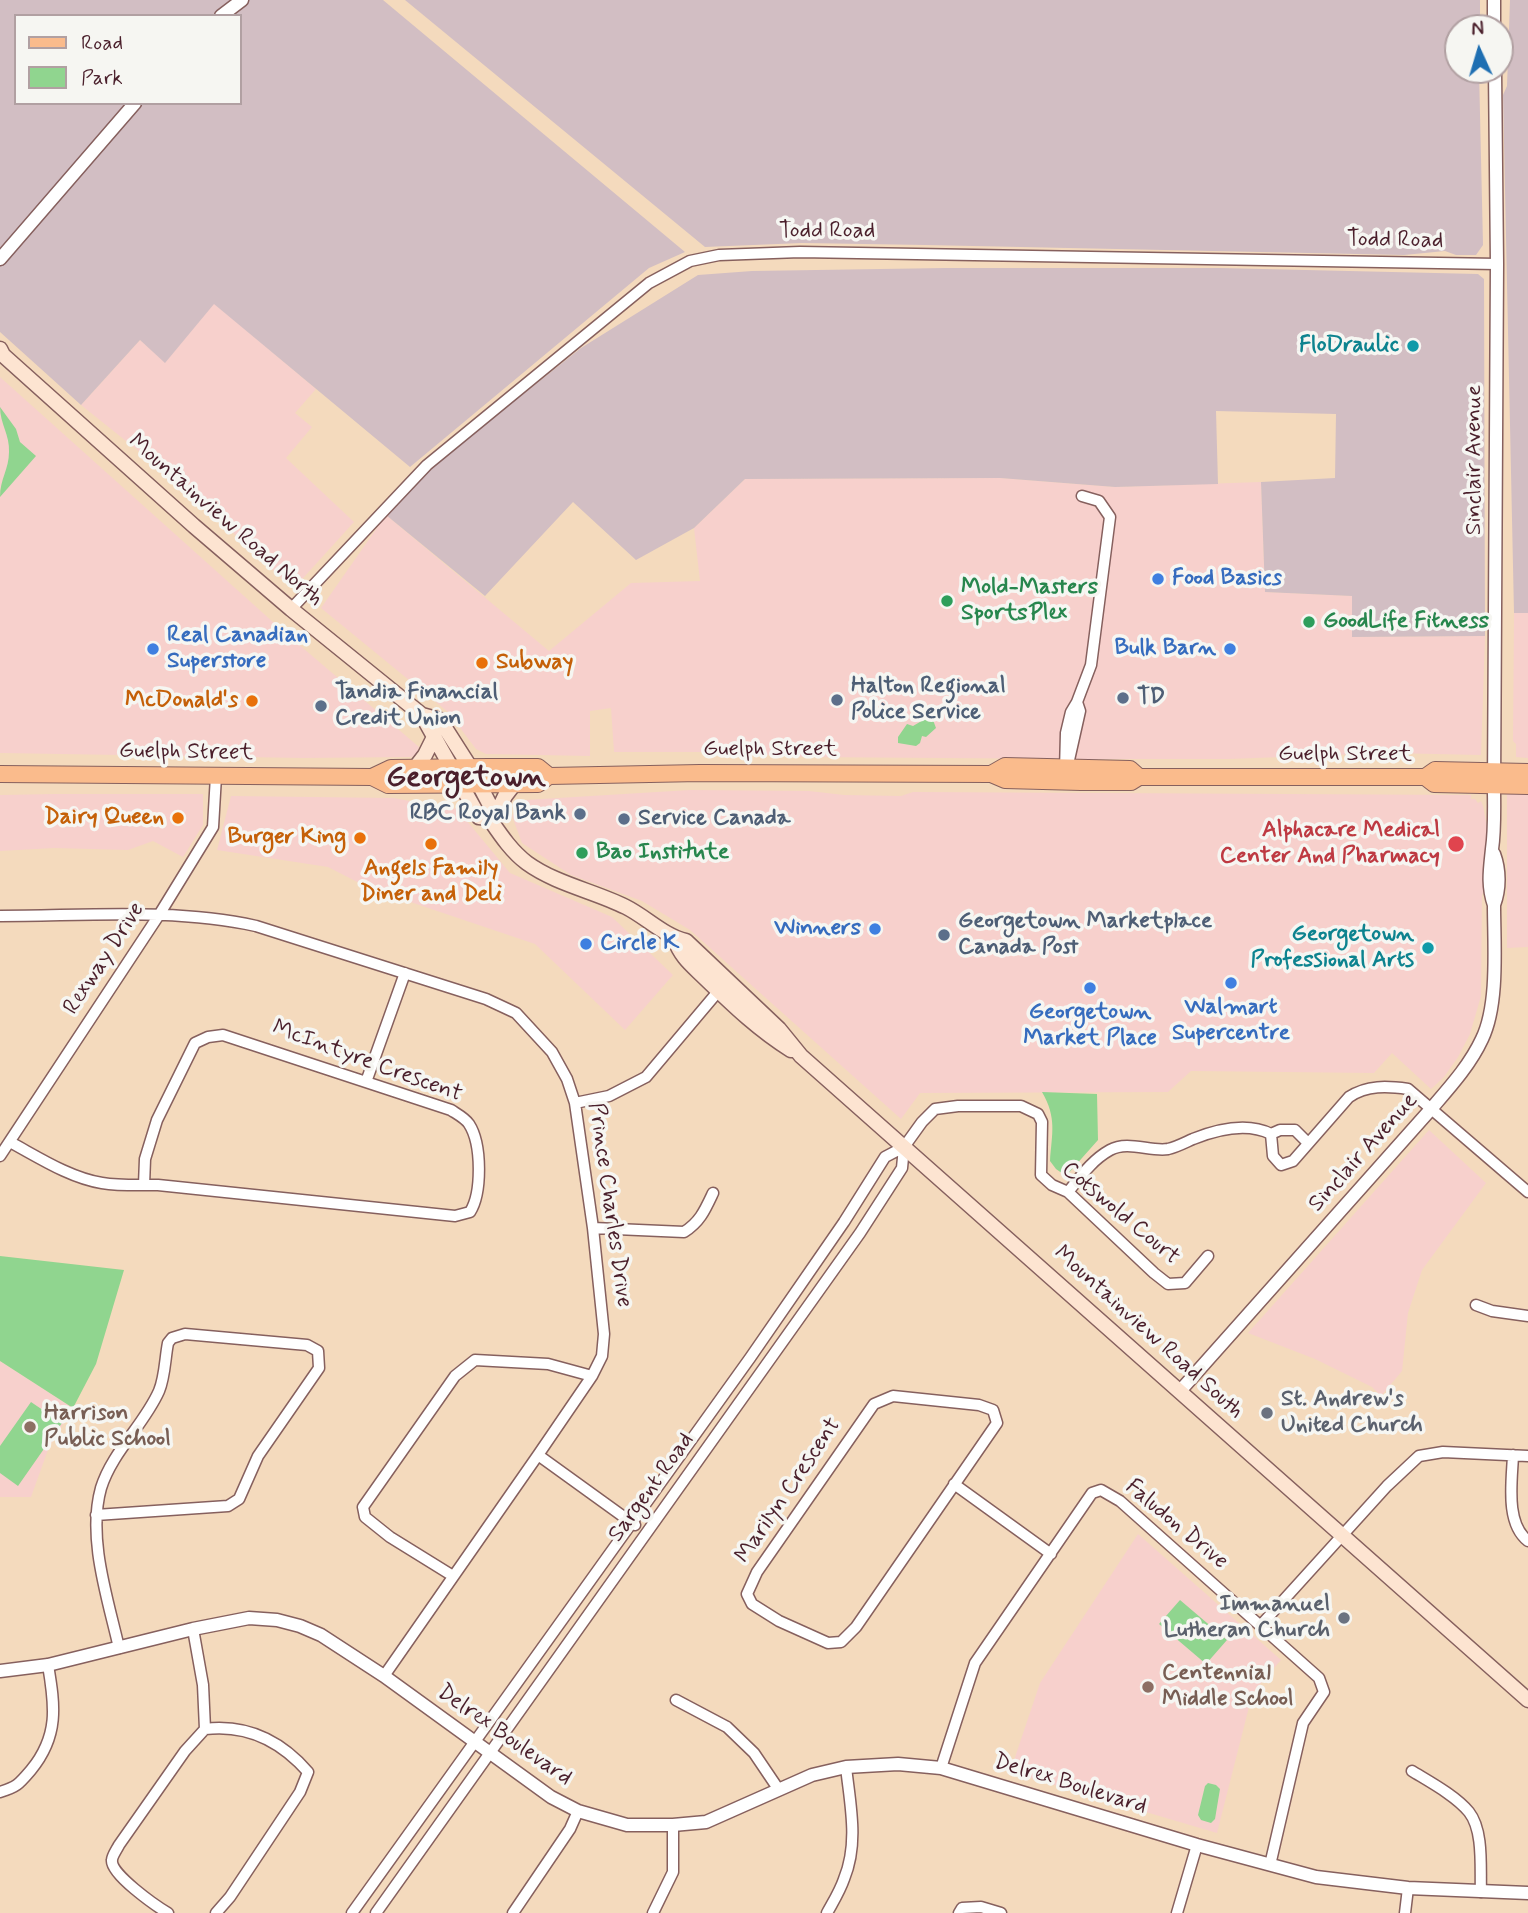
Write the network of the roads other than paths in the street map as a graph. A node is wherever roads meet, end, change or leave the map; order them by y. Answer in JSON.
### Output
{"nodes":[{"id":1,"x":242,"y":0,"type":"edge"},
{"id":2,"x":223,"y":14,"type":"edge"},
{"id":3,"x":1494,"y":84,"type":"edge"},
{"id":4,"x":133,"y":105,"type":"edge"},
{"id":5,"x":0,"y":259,"type":"edge"},
{"id":6,"x":1497,"y":264,"type":"junction"},
{"id":7,"x":1,"y":353,"type":"edge"},
{"id":8,"x":1082,"y":496,"type":"dead end"},
{"id":9,"x":291,"y":610,"type":"junction"},
{"id":10,"x":422,"y":715,"type":"junction"},
{"id":11,"x":433,"y":737,"type":"junction"},
{"id":12,"x":453,"y":767,"type":"junction"},
{"id":13,"x":470,"y":767,"type":"junction"},
{"id":14,"x":415,"y":768,"type":"junction"},
{"id":15,"x":1528,"y":772,"type":"edge"},
{"id":16,"x":0,"y":774,"type":"edge"},
{"id":17,"x":1065,"y":774,"type":"junction"},
{"id":18,"x":216,"y":776,"type":"junction"},
{"id":19,"x":550,"y":776,"type":"junction"},
{"id":20,"x":372,"y":777,"type":"junction"},
{"id":21,"x":1494,"y":779,"type":"junction"},
{"id":22,"x":514,"y":783,"type":"junction"},
{"id":23,"x":462,"y":784,"type":"junction"},
{"id":24,"x":480,"y":784,"type":"junction"},
{"id":25,"x":1528,"y":786,"type":"edge"},
{"id":26,"x":490,"y":821,"type":"junction"},
{"id":27,"x":159,"y":915,"type":"junction"},
{"id":28,"x":0,"y":916,"type":"edge"},
{"id":29,"x":405,"y":973,"type":"junction"},
{"id":30,"x":723,"y":986,"type":"junction"},
{"id":31,"x":366,"y":1082,"type":"junction"},
{"id":32,"x":575,"y":1103,"type":"junction"},
{"id":33,"x":1431,"y":1109,"type":"junction"},
{"id":34,"x":1271,"y":1134,"type":"junction"},
{"id":35,"x":10,"y":1142,"type":"junction"},
{"id":36,"x":1308,"y":1143,"type":"junction"},
{"id":37,"x":904,"y":1147,"type":"junction"},
{"id":38,"x":0,"y":1156,"type":"edge"},
{"id":39,"x":144,"y":1185,"type":"junction"},
{"id":40,"x":1068,"y":1192,"type":"junction"},
{"id":41,"x":1528,"y":1192,"type":"edge"},
{"id":42,"x":713,"y":1193,"type":"dead end"},
{"id":43,"x":844,"y":1222,"type":"junction"},
{"id":44,"x":593,"y":1228,"type":"junction"},
{"id":45,"x":860,"y":1233,"type":"junction"},
{"id":46,"x":1208,"y":1256,"type":"dead end"},
{"id":47,"x":1476,"y":1305,"type":"dead end"},
{"id":48,"x":1528,"y":1316,"type":"edge"},
{"id":49,"x":750,"y":1358,"type":"junction"},
{"id":50,"x":765,"y":1366,"type":"junction"},
{"id":51,"x":592,"y":1376,"type":"junction"},
{"id":52,"x":1180,"y":1391,"type":"junction"},
{"id":53,"x":538,"y":1455,"type":"junction"},
{"id":54,"x":1513,"y":1455,"type":"junction"},
{"id":55,"x":1528,"y":1457,"type":"edge"},
{"id":56,"x":954,"y":1484,"type":"junction"},
{"id":57,"x":96,"y":1515,"type":"junction"},
{"id":58,"x":632,"y":1522,"type":"junction"},
{"id":59,"x":646,"y":1532,"type":"junction"},
{"id":60,"x":1342,"y":1535,"type":"junction"},
{"id":61,"x":1528,"y":1541,"type":"edge"},
{"id":62,"x":1051,"y":1554,"type":"junction"},
{"id":63,"x":453,"y":1576,"type":"junction"},
{"id":64,"x":1261,"y":1625,"type":"junction"},
{"id":65,"x":557,"y":1626,"type":"junction"},
{"id":66,"x":193,"y":1629,"type":"junction"},
{"id":67,"x":574,"y":1635,"type":"junction"},
{"id":68,"x":120,"y":1648,"type":"junction"},
{"id":69,"x":48,"y":1665,"type":"junction"},
{"id":70,"x":0,"y":1671,"type":"edge"},
{"id":71,"x":384,"y":1676,"type":"junction"},
{"id":72,"x":676,"y":1700,"type":"dead end"},
{"id":73,"x":1528,"y":1700,"type":"edge"},
{"id":74,"x":205,"y":1729,"type":"junction"},
{"id":75,"x":474,"y":1741,"type":"junction"},
{"id":76,"x":490,"y":1754,"type":"junction"},
{"id":77,"x":846,"y":1766,"type":"junction"},
{"id":78,"x":941,"y":1768,"type":"junction"},
{"id":79,"x":1412,"y":1771,"type":"dead end"},
{"id":80,"x":779,"y":1790,"type":"junction"},
{"id":81,"x":0,"y":1792,"type":"edge"},
{"id":82,"x":578,"y":1811,"type":"junction"},
{"id":83,"x":673,"y":1825,"type":"junction"},
{"id":84,"x":1196,"y":1845,"type":"junction"},
{"id":85,"x":1270,"y":1865,"type":"junction"},
{"id":86,"x":1408,"y":1888,"type":"junction"},
{"id":87,"x":366,"y":1892,"type":"junction"},
{"id":88,"x":1481,"y":1892,"type":"junction"},
{"id":89,"x":1528,"y":1893,"type":"edge"},
{"id":90,"x":384,"y":1902,"type":"junction"},
{"id":91,"x":168,"y":1913,"type":"edge"},
{"id":92,"x":216,"y":1913,"type":"edge"},
{"id":93,"x":352,"y":1913,"type":"edge"},
{"id":94,"x":376,"y":1913,"type":"edge"},
{"id":95,"x":513,"y":1913,"type":"edge"},
{"id":96,"x":653,"y":1913,"type":"edge"},
{"id":97,"x":827,"y":1913,"type":"edge"},
{"id":98,"x":959,"y":1913,"type":"edge"},
{"id":99,"x":1001,"y":1913,"type":"edge"},
{"id":100,"x":1177,"y":1913,"type":"edge"},
{"id":101,"x":1405,"y":1913,"type":"edge"}],
"edges":[{"from":1,"to":2,"type":"street"},
{"from":3,"to":6,"type":"street","name":"Sinclair Avenue"},
{"from":4,"to":5,"type":"street"},
{"from":6,"to":9,"type":"street","name":"Todd Road"},
{"from":6,"to":21,"type":"street","name":"Sinclair Avenue"},
{"from":7,"to":9,"type":"main road","name":"Mountainview Road North"},
{"from":8,"to":17,"type":"street"},
{"from":9,"to":10,"type":"main road","name":"Mountainview Road North"},
{"from":10,"to":11,"type":"main road","name":"Mountainview Road North"},
{"from":10,"to":13,"type":"main road","name":"Mountainview Road North"},
{"from":11,"to":12,"type":"main road","name":"Mountainview Road North"},
{"from":11,"to":14,"type":"main road"},
{"from":12,"to":13,"type":"main road","name":"Guelph Street"},
{"from":12,"to":14,"type":"main road","name":"Guelph Street"},
{"from":12,"to":23,"type":"main road","name":"Mountainview Road North"},
{"from":13,"to":19,"type":"main road","name":"Guelph Street"},
{"from":13,"to":24,"type":"main road","name":"Mountainview Road North"},
{"from":14,"to":20,"type":"main road","name":"Guelph Street"},
{"from":15,"to":21,"type":"main road","name":"Guelph Street"},
{"from":16,"to":18,"type":"main road","name":"Guelph Street"},
{"from":17,"to":19,"type":"main road","name":"Guelph Street"},
{"from":17,"to":21,"type":"main road","name":"Guelph Street"},
{"from":18,"to":20,"type":"main road","name":"Guelph Street"},
{"from":18,"to":27,"type":"street","name":"Rexway Drive"},
{"from":19,"to":22,"type":"main road","name":"Guelph Street"},
{"from":20,"to":23,"type":"main road","name":"Guelph Street"},
{"from":21,"to":25,"type":"main road","name":"Guelph Street"},
{"from":21,"to":33,"type":"street","name":"Sinclair Avenue"},
{"from":22,"to":24,"type":"main road","name":"Guelph Street"},
{"from":22,"to":26,"type":"main road"},
{"from":23,"to":24,"type":"main road","name":"Guelph Street"},
{"from":23,"to":26,"type":"main road","name":"Mountainview Road South"},
{"from":24,"to":26,"type":"main road","name":"Mountainview Road South"},
{"from":26,"to":30,"type":"main road","name":"Mountainview Road South"},
{"from":27,"to":28,"type":"street","name":"Prince Charles Drive"},
{"from":27,"to":29,"type":"street","name":"Prince Charles Drive"},
{"from":27,"to":35,"type":"street","name":"Rexway Drive"},
{"from":29,"to":31,"type":"street"},
{"from":29,"to":32,"type":"street","name":"Prince Charles Drive"},
{"from":30,"to":32,"type":"street"},
{"from":30,"to":37,"type":"main road","name":"Mountainview Road South"},
{"from":31,"to":39,"type":"street","name":"McIntyre Crescent"},
{"from":31,"to":39,"type":"street","name":"McIntyre Crescent"},
{"from":32,"to":44,"type":"street","name":"Prince Charles Drive"},
{"from":33,"to":36,"type":"street"},
{"from":33,"to":41,"type":"street"},
{"from":33,"to":52,"type":"street","name":"Sinclair Avenue"},
{"from":34,"to":36,"type":"street"},
{"from":34,"to":36,"type":"street"},
{"from":34,"to":40,"type":"street"},
{"from":35,"to":38,"type":"street","name":"Rexway Drive"},
{"from":35,"to":39,"type":"street","name":"McIntyre Crescent"},
{"from":37,"to":40,"type":"street","name":"Cotswold Court"},
{"from":37,"to":43,"type":"street","name":"Sargent Road"},
{"from":37,"to":45,"type":"street","name":"Sargent Road"},
{"from":37,"to":52,"type":"main road","name":"Mountainview Road South"},
{"from":40,"to":46,"type":"street","name":"Cotswold Court"},
{"from":42,"to":44,"type":"street"},
{"from":43,"to":45,"type":"street"},
{"from":43,"to":49,"type":"street","name":"Sargent Road"},
{"from":44,"to":51,"type":"street","name":"Prince Charles Drive"},
{"from":45,"to":50,"type":"street","name":"Sargent Road"},
{"from":47,"to":48,"type":"street"},
{"from":49,"to":50,"type":"street"},
{"from":49,"to":58,"type":"street","name":"Sargent Road"},
{"from":50,"to":59,"type":"street","name":"Sargent Road"},
{"from":51,"to":53,"type":"street","name":"Prince Charles Drive"},
{"from":51,"to":63,"type":"street"},
{"from":52,"to":60,"type":"main road","name":"Mountainview Road South"},
{"from":53,"to":58,"type":"street"},
{"from":53,"to":63,"type":"street","name":"Prince Charles Drive"},
{"from":54,"to":55,"type":"street"},
{"from":54,"to":60,"type":"street"},
{"from":54,"to":61,"type":"street"},
{"from":56,"to":56,"type":"street","name":"Marilyn Crescent"},
{"from":56,"to":62,"type":"street"},
{"from":57,"to":57,"type":"street"},
{"from":57,"to":68,"type":"street"},
{"from":58,"to":59,"type":"street"},
{"from":58,"to":65,"type":"street","name":"Sargent Road"},
{"from":59,"to":67,"type":"street","name":"Sargent Road"},
{"from":60,"to":64,"type":"street"},
{"from":60,"to":73,"type":"main road","name":"Mountainview Road South"},
{"from":62,"to":64,"type":"street","name":"Faludon Drive"},
{"from":62,"to":78,"type":"street","name":"Faludon Drive"},
{"from":63,"to":71,"type":"street","name":"Prince Charles Drive"},
{"from":64,"to":85,"type":"street","name":"Faludon Drive"},
{"from":65,"to":67,"type":"street"},
{"from":65,"to":75,"type":"street","name":"Sargent Road"},
{"from":66,"to":68,"type":"street","name":"Delrex Boulevard"},
{"from":66,"to":71,"type":"street","name":"Delrex Boulevard"},
{"from":66,"to":74,"type":"street"},
{"from":67,"to":76,"type":"street","name":"Sargent Road"},
{"from":68,"to":69,"type":"street","name":"Delrex Boulevard"},
{"from":69,"to":70,"type":"street","name":"Delrex Boulevard"},
{"from":69,"to":81,"type":"street"},
{"from":71,"to":75,"type":"street","name":"Delrex Boulevard"},
{"from":72,"to":80,"type":"street"},
{"from":74,"to":91,"type":"street"},
{"from":74,"to":92,"type":"street"},
{"from":75,"to":76,"type":"street","name":"Delrex Boulevard"},
{"from":75,"to":87,"type":"street","name":"Sargent Road"},
{"from":76,"to":82,"type":"street","name":"Delrex Boulevard"},
{"from":76,"to":90,"type":"street","name":"Sargent Road"},
{"from":77,"to":78,"type":"street","name":"Delrex Boulevard"},
{"from":77,"to":80,"type":"street","name":"Delrex Boulevard"},
{"from":77,"to":97,"type":"street"},
{"from":78,"to":84,"type":"street","name":"Delrex Boulevard"},
{"from":79,"to":88,"type":"street"},
{"from":80,"to":83,"type":"street","name":"Delrex Boulevard"},
{"from":82,"to":83,"type":"street","name":"Delrex Boulevard"},
{"from":82,"to":95,"type":"street"},
{"from":83,"to":96,"type":"street"},
{"from":84,"to":85,"type":"street","name":"Delrex Boulevard"},
{"from":84,"to":100,"type":"street"},
{"from":85,"to":86,"type":"street","name":"Delrex Boulevard"},
{"from":86,"to":88,"type":"street","name":"Delrex Boulevard"},
{"from":86,"to":101,"type":"street"},
{"from":87,"to":90,"type":"street"},
{"from":87,"to":93,"type":"street","name":"Sargent Road"},
{"from":88,"to":89,"type":"street","name":"Delrex Boulevard"},
{"from":90,"to":94,"type":"street","name":"Sargent Road"},
{"from":98,"to":99,"type":"street"}]}
